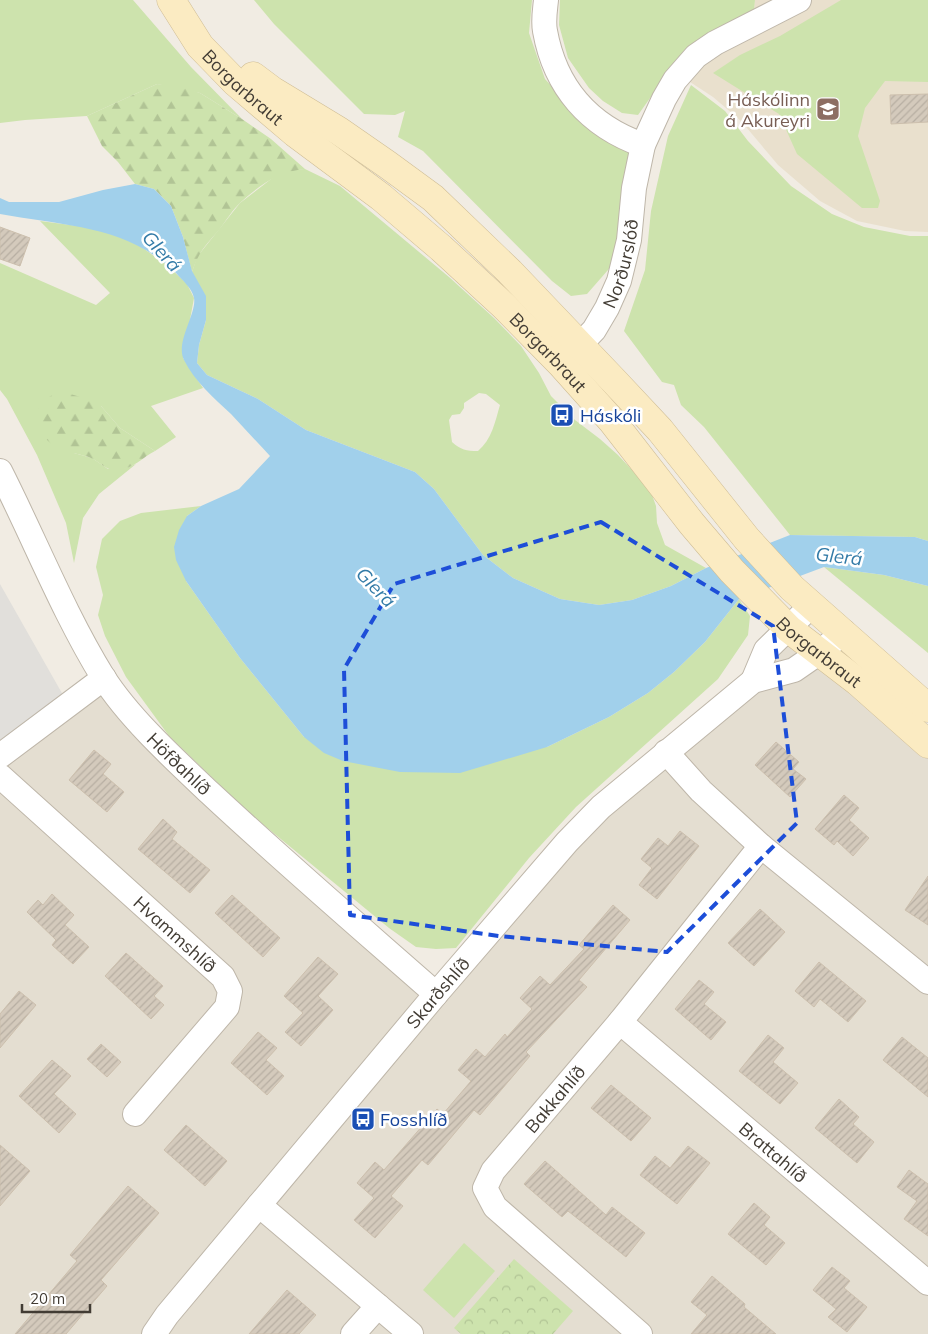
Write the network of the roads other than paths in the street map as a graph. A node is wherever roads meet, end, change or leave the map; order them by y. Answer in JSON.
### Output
{"nodes":[{"id":1,"x":171,"y":0,"type":"edge"},
{"id":2,"x":175,"y":0,"type":"edge"},
{"id":3,"x":546,"y":0,"type":"edge"},
{"id":4,"x":799,"y":0,"type":"edge"},
{"id":5,"x":643,"y":145,"type":"junction"},
{"id":6,"x":580,"y":344,"type":"junction"},
{"id":7,"x":561,"y":364,"type":"junction"},
{"id":8,"x":0,"y":471,"type":"edge"},
{"id":9,"x":802,"y":596,"type":"junction"},
{"id":10,"x":789,"y":629,"type":"junction"},
{"id":11,"x":844,"y":632,"type":"junction"},
{"id":12,"x":820,"y":652,"type":"junction"},
{"id":13,"x":104,"y":678,"type":"junction"},
{"id":14,"x":753,"y":681,"type":"junction"},
{"id":15,"x":928,"y":708,"type":"edge"},
{"id":16,"x":928,"y":744,"type":"edge"},
{"id":17,"x":666,"y":752,"type":"junction"},
{"id":18,"x":0,"y":756,"type":"edge"},
{"id":19,"x":0,"y":776,"type":"edge"},
{"id":20,"x":761,"y":846,"type":"junction"},
{"id":21,"x":928,"y":982,"type":"edge"},
{"id":22,"x":436,"y":994,"type":"junction"},
{"id":23,"x":620,"y":1022,"type":"junction"},
{"id":24,"x":136,"y":1114,"type":"dead end"},
{"id":25,"x":259,"y":1205,"type":"junction"},
{"id":26,"x":928,"y":1283,"type":"edge"},
{"id":27,"x":378,"y":1306,"type":"junction"},
{"id":28,"x":154,"y":1334,"type":"edge"},
{"id":29,"x":353,"y":1334,"type":"edge"},
{"id":30,"x":411,"y":1334,"type":"edge"},
{"id":31,"x":640,"y":1334,"type":"edge"}],
"edges":[{"from":1,"to":7,"type":"street","name":"Borgarbraut"},
{"from":2,"to":6,"type":"street","name":"Borgarbraut"},
{"from":3,"to":5,"type":"street"},
{"from":4,"to":5,"type":"street","name":"Norðurslóð"},
{"from":5,"to":6,"type":"street","name":"Norðurslóð"},
{"from":6,"to":7,"type":"street","name":"Norðurslóð"},
{"from":6,"to":9,"type":"street","name":"Borgarbraut"},
{"from":7,"to":10,"type":"street","name":"Borgarbraut"},
{"from":8,"to":13,"type":"street","name":"Höfðahlíð"},
{"from":9,"to":10,"type":"street","name":"Skarðshlíð"},
{"from":9,"to":11,"type":"street","name":"Borgarbraut"},
{"from":10,"to":12,"type":"street","name":"Borgarbraut"},
{"from":10,"to":14,"type":"street","name":"Skarðshlíð"},
{"from":11,"to":12,"type":"street","name":"Skarðshlíð"},
{"from":11,"to":15,"type":"street","name":"Borgarbraut"},
{"from":12,"to":14,"type":"street","name":"Skarðshlíð"},
{"from":12,"to":16,"type":"street","name":"Borgarbraut"},
{"from":13,"to":18,"type":"street"},
{"from":13,"to":22,"type":"street","name":"Höfðahlíð"},
{"from":14,"to":17,"type":"street","name":"Skarðshlíð"},
{"from":17,"to":20,"type":"street"},
{"from":17,"to":22,"type":"street","name":"Skarðshlíð"},
{"from":19,"to":24,"type":"street","name":"Hvammshlíð"},
{"from":20,"to":21,"type":"street"},
{"from":20,"to":23,"type":"street","name":"Bakkahlíð"},
{"from":22,"to":25,"type":"street","name":"Skarðshlíð"},
{"from":23,"to":26,"type":"street","name":"Brattahlíð"},
{"from":23,"to":31,"type":"street","name":"Bakkahlíð"},
{"from":25,"to":27,"type":"street"},
{"from":25,"to":28,"type":"street","name":"Skarðshlíð"},
{"from":27,"to":29,"type":"street"},
{"from":27,"to":30,"type":"street"}]}
